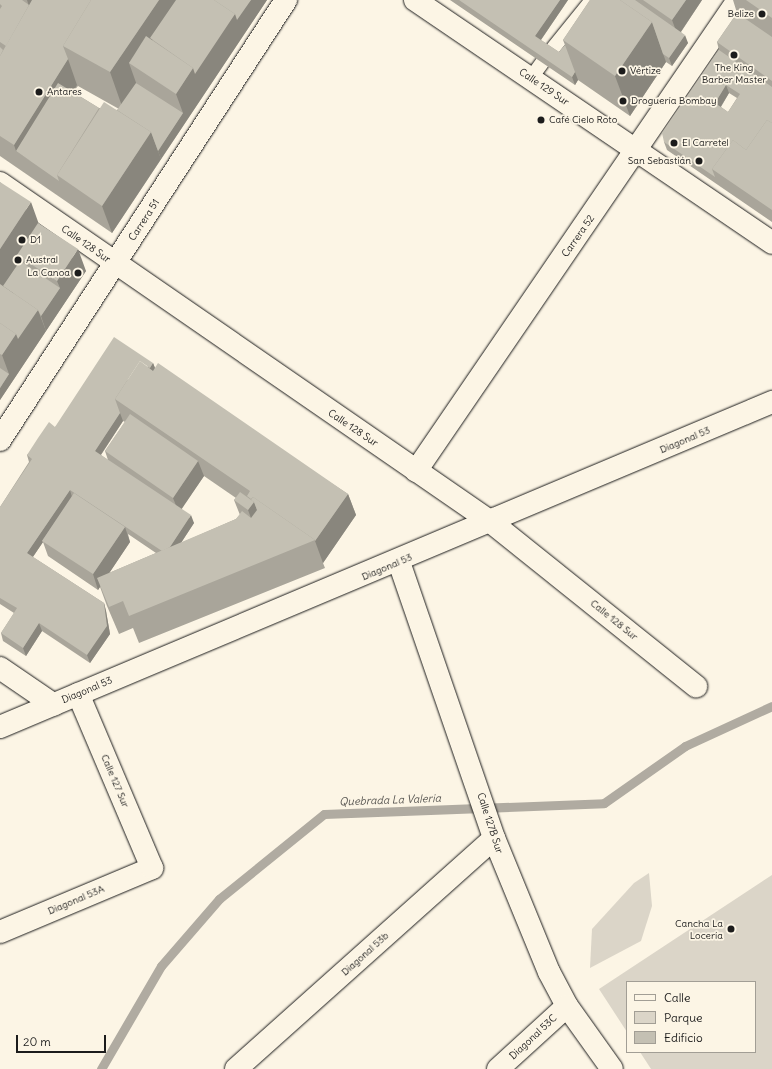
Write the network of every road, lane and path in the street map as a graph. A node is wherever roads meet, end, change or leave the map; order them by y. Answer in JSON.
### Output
{"nodes":[{"id":1,"x":286,"y":0,"type":"edge"},
{"id":2,"x":415,"y":0,"type":"edge"},
{"id":3,"x":592,"y":0,"type":"edge"},
{"id":4,"x":738,"y":0,"type":"edge"},
{"id":5,"x":541,"y":64,"type":"junction"},
{"id":6,"x":636,"y":150,"type":"junction"},
{"id":7,"x":0,"y":183,"type":"edge"},
{"id":8,"x":772,"y":243,"type":"edge"},
{"id":9,"x":116,"y":264,"type":"junction"},
{"id":10,"x":772,"y":402,"type":"edge"},
{"id":11,"x":0,"y":440,"type":"edge"},
{"id":12,"x":416,"y":471,"type":"junction"},
{"id":13,"x":491,"y":522,"type":"junction"},
{"id":14,"x":399,"y":562,"type":"junction"},
{"id":15,"x":0,"y":668,"type":"edge"},
{"id":16,"x":696,"y":686,"type":"dead end"},
{"id":17,"x":78,"y":694,"type":"junction"},
{"id":18,"x":54,"y":705,"type":"junction"},
{"id":19,"x":0,"y":727,"type":"edge"},
{"id":20,"x":493,"y":834,"type":"junction"},
{"id":21,"x":152,"y":868,"type":"joint"},
{"id":22,"x":0,"y":932,"type":"edge"},
{"id":23,"x":567,"y":1006,"type":"junction"},
{"id":24,"x":236,"y":1069,"type":"edge"},
{"id":25,"x":498,"y":1069,"type":"edge"},
{"id":26,"x":612,"y":1069,"type":"edge"}],
"edges":[{"from":1,"to":9,"type":"street","name":"Carrera 51"},
{"from":2,"to":5,"type":"street","name":"Calle 129 Sur"},
{"from":3,"to":5,"type":"lane"},
{"from":4,"to":6,"type":"street","name":"Carrera 52"},
{"from":5,"to":6,"type":"street","name":"Calle 129 Sur"},
{"from":6,"to":8,"type":"street","name":"Calle 129 Sur"},
{"from":6,"to":12,"type":"street","name":"Carrera 52"},
{"from":7,"to":9,"type":"street","name":"Calle 128 Sur"},
{"from":9,"to":11,"type":"street","name":"Carrera 51"},
{"from":9,"to":12,"type":"street","name":"Calle 128 Sur"},
{"from":10,"to":13,"type":"street","name":"Diagonal 53"},
{"from":12,"to":13,"type":"street","name":"Calle 128 Sur"},
{"from":13,"to":14,"type":"street","name":"Diagonal 53"},
{"from":13,"to":16,"type":"street","name":"Calle 128 Sur"},
{"from":14,"to":17,"type":"street","name":"Diagonal 53"},
{"from":14,"to":20,"type":"street","name":"Calle 127B Sur"},
{"from":15,"to":18,"type":"street"},
{"from":17,"to":18,"type":"street","name":"Diagonal 53"},
{"from":17,"to":21,"type":"street","name":"Calle 127 Sur"},
{"from":18,"to":19,"type":"street","name":"Diagonal 53"},
{"from":20,"to":23,"type":"street","name":"Calle 127B Sur"},
{"from":20,"to":24,"type":"street","name":"Diagonal 53b"},
{"from":21,"to":22,"type":"street","name":"Diagonal 53A"},
{"from":23,"to":25,"type":"street","name":"Diagonal 53C"},
{"from":23,"to":26,"type":"street","name":"Calle 127B Sur"}]}
